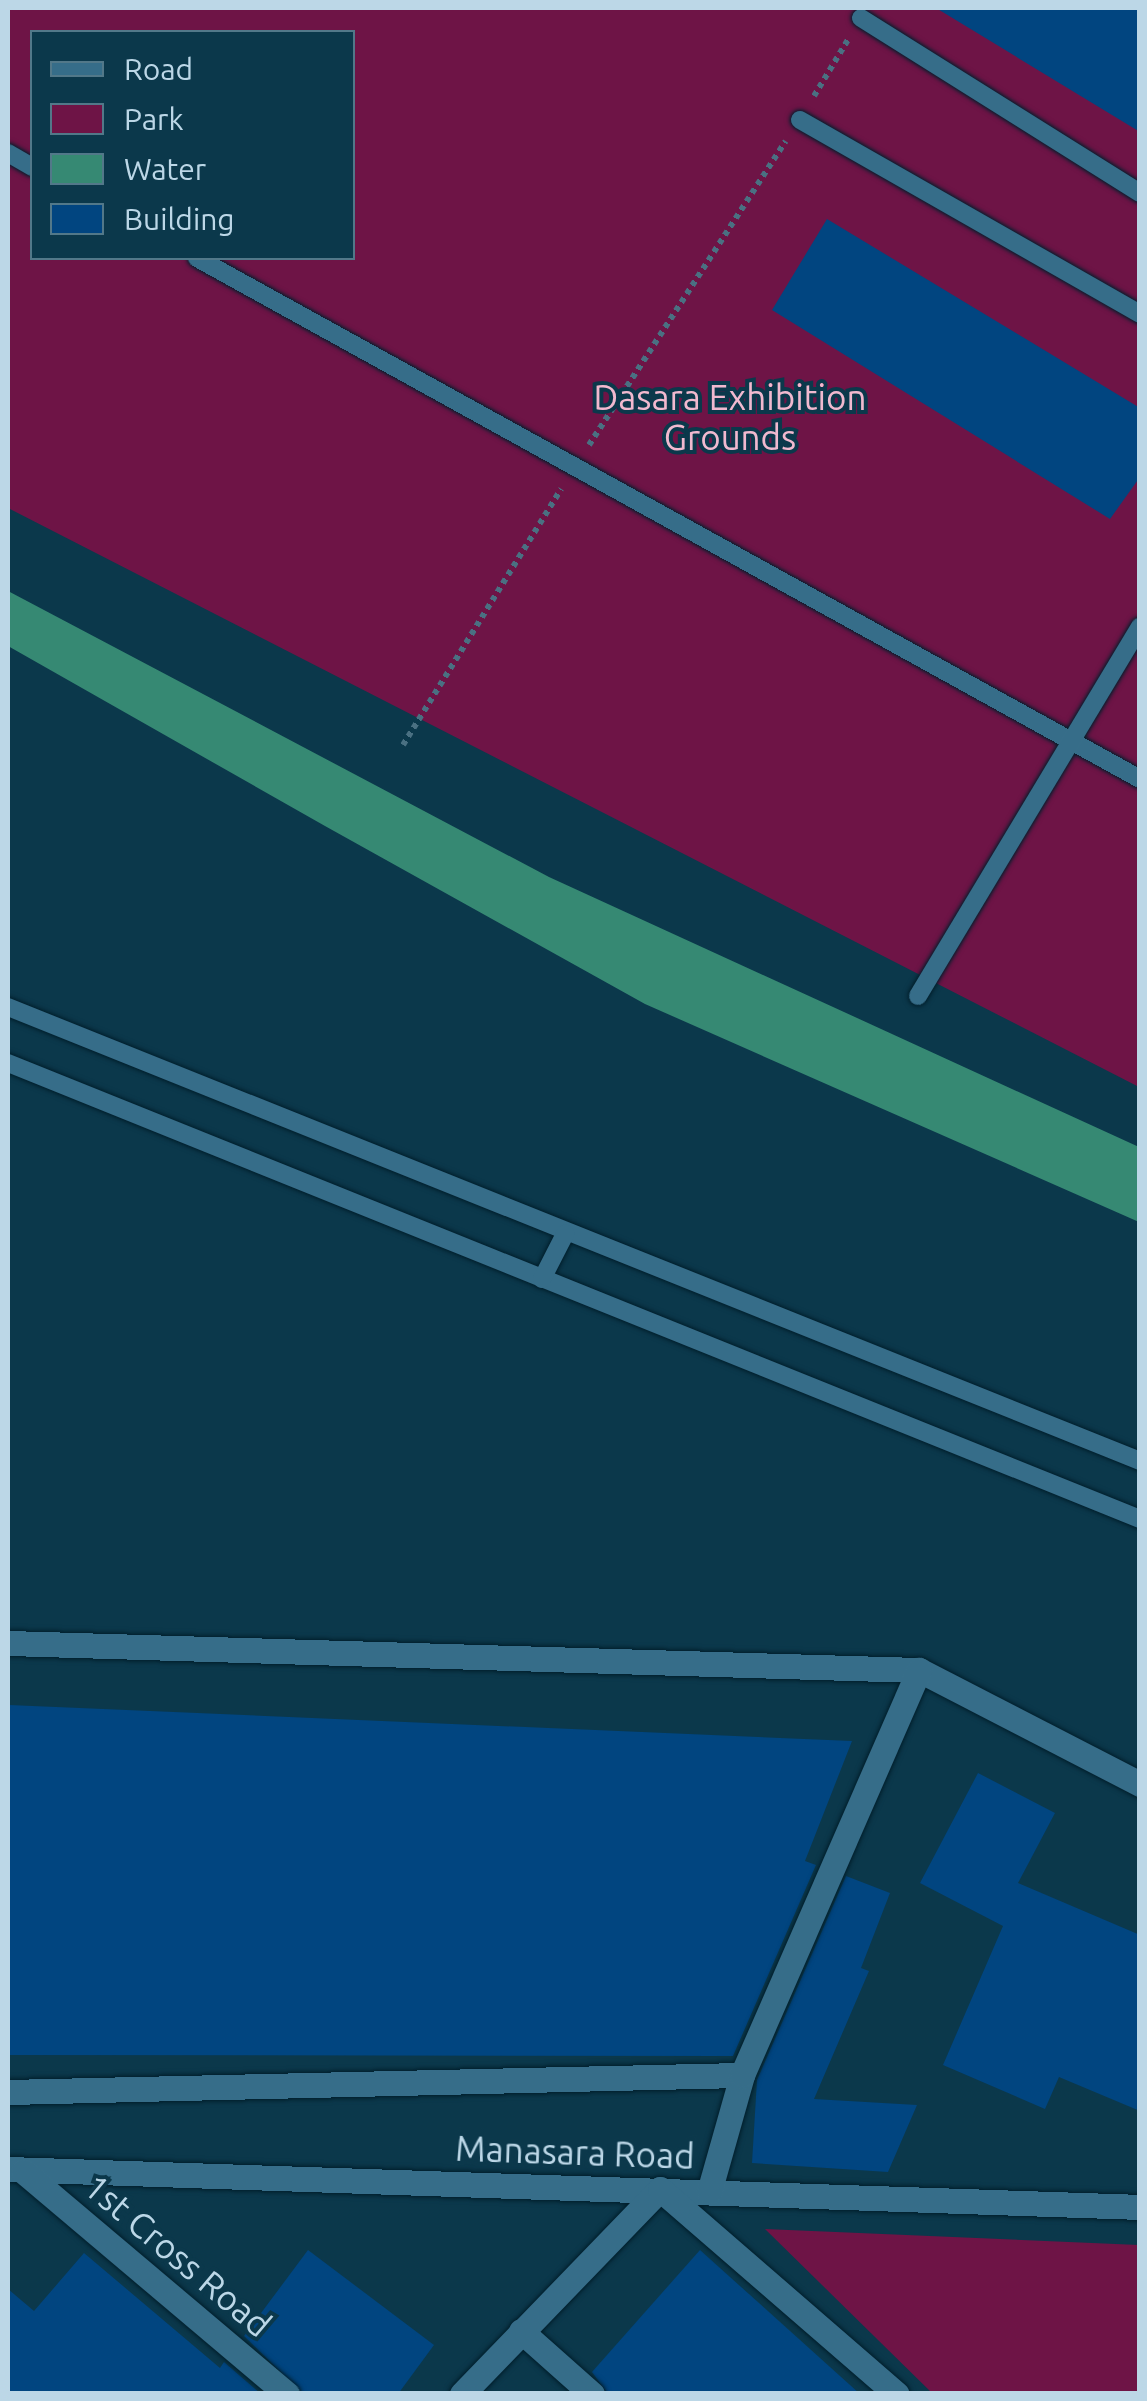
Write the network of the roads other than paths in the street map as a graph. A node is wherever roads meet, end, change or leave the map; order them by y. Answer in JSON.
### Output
{"nodes":[{"id":1,"x":862,"y":18,"type":"road end"},
{"id":2,"x":800,"y":120,"type":"road end"},
{"id":3,"x":8,"y":153,"type":"edge"},
{"id":4,"x":30,"y":166,"type":"edge"},
{"id":5,"x":1140,"y":193,"type":"edge"},
{"id":6,"x":201,"y":260,"type":"edge"},
{"id":7,"x":1140,"y":314,"type":"edge"},
{"id":8,"x":1140,"y":627,"type":"edge"},
{"id":9,"x":1070,"y":741,"type":"junction"},
{"id":10,"x":1140,"y":779,"type":"edge"},
{"id":11,"x":918,"y":996,"type":"dead end"},
{"id":12,"x":8,"y":1007,"type":"edge"},
{"id":13,"x":8,"y":1063,"type":"edge"},
{"id":14,"x":565,"y":1234,"type":"junction"},
{"id":15,"x":542,"y":1280,"type":"junction"},
{"id":16,"x":1140,"y":1462,"type":"edge"},
{"id":17,"x":1140,"y":1519,"type":"edge"},
{"id":18,"x":8,"y":1643,"type":"edge"},
{"id":19,"x":919,"y":1670,"type":"junction"},
{"id":20,"x":1140,"y":1784,"type":"edge"},
{"id":21,"x":742,"y":2074,"type":"junction"},
{"id":22,"x":8,"y":2092,"type":"edge"},
{"id":23,"x":15,"y":2170,"type":"edge"},
{"id":24,"x":660,"y":2189,"type":"junction"},
{"id":25,"x":709,"y":2192,"type":"junction"},
{"id":26,"x":1140,"y":2207,"type":"edge"},
{"id":27,"x":522,"y":2331,"type":"junction"},
{"id":28,"x":288,"y":2394,"type":"edge"},
{"id":29,"x":462,"y":2394,"type":"edge"},
{"id":30,"x":592,"y":2394,"type":"edge"},
{"id":31,"x":897,"y":2394,"type":"edge"}],
"edges":[{"from":1,"to":5,"type":"lane"},
{"from":2,"to":7,"type":"lane"},
{"from":3,"to":4,"type":"lane"},
{"from":6,"to":9,"type":"lane"},
{"from":8,"to":9,"type":"lane"},
{"from":9,"to":10,"type":"lane"},
{"from":9,"to":11,"type":"lane"},
{"from":12,"to":14,"type":"lane"},
{"from":13,"to":15,"type":"lane"},
{"from":14,"to":15,"type":"lane"},
{"from":14,"to":16,"type":"lane"},
{"from":15,"to":17,"type":"lane"},
{"from":18,"to":19,"type":"street"},
{"from":19,"to":20,"type":"street"},
{"from":19,"to":21,"type":"street"},
{"from":21,"to":22,"type":"street"},
{"from":21,"to":25,"type":"street"},
{"from":23,"to":24,"type":"street","name":"Manasara Road"},
{"from":23,"to":28,"type":"street","name":"1st Cross Road"},
{"from":24,"to":25,"type":"street","name":"Manasara Road"},
{"from":24,"to":27,"type":"street"},
{"from":24,"to":31,"type":"street"},
{"from":25,"to":26,"type":"street","name":"Manasara Road"},
{"from":27,"to":29,"type":"street"},
{"from":27,"to":30,"type":"street"}]}
